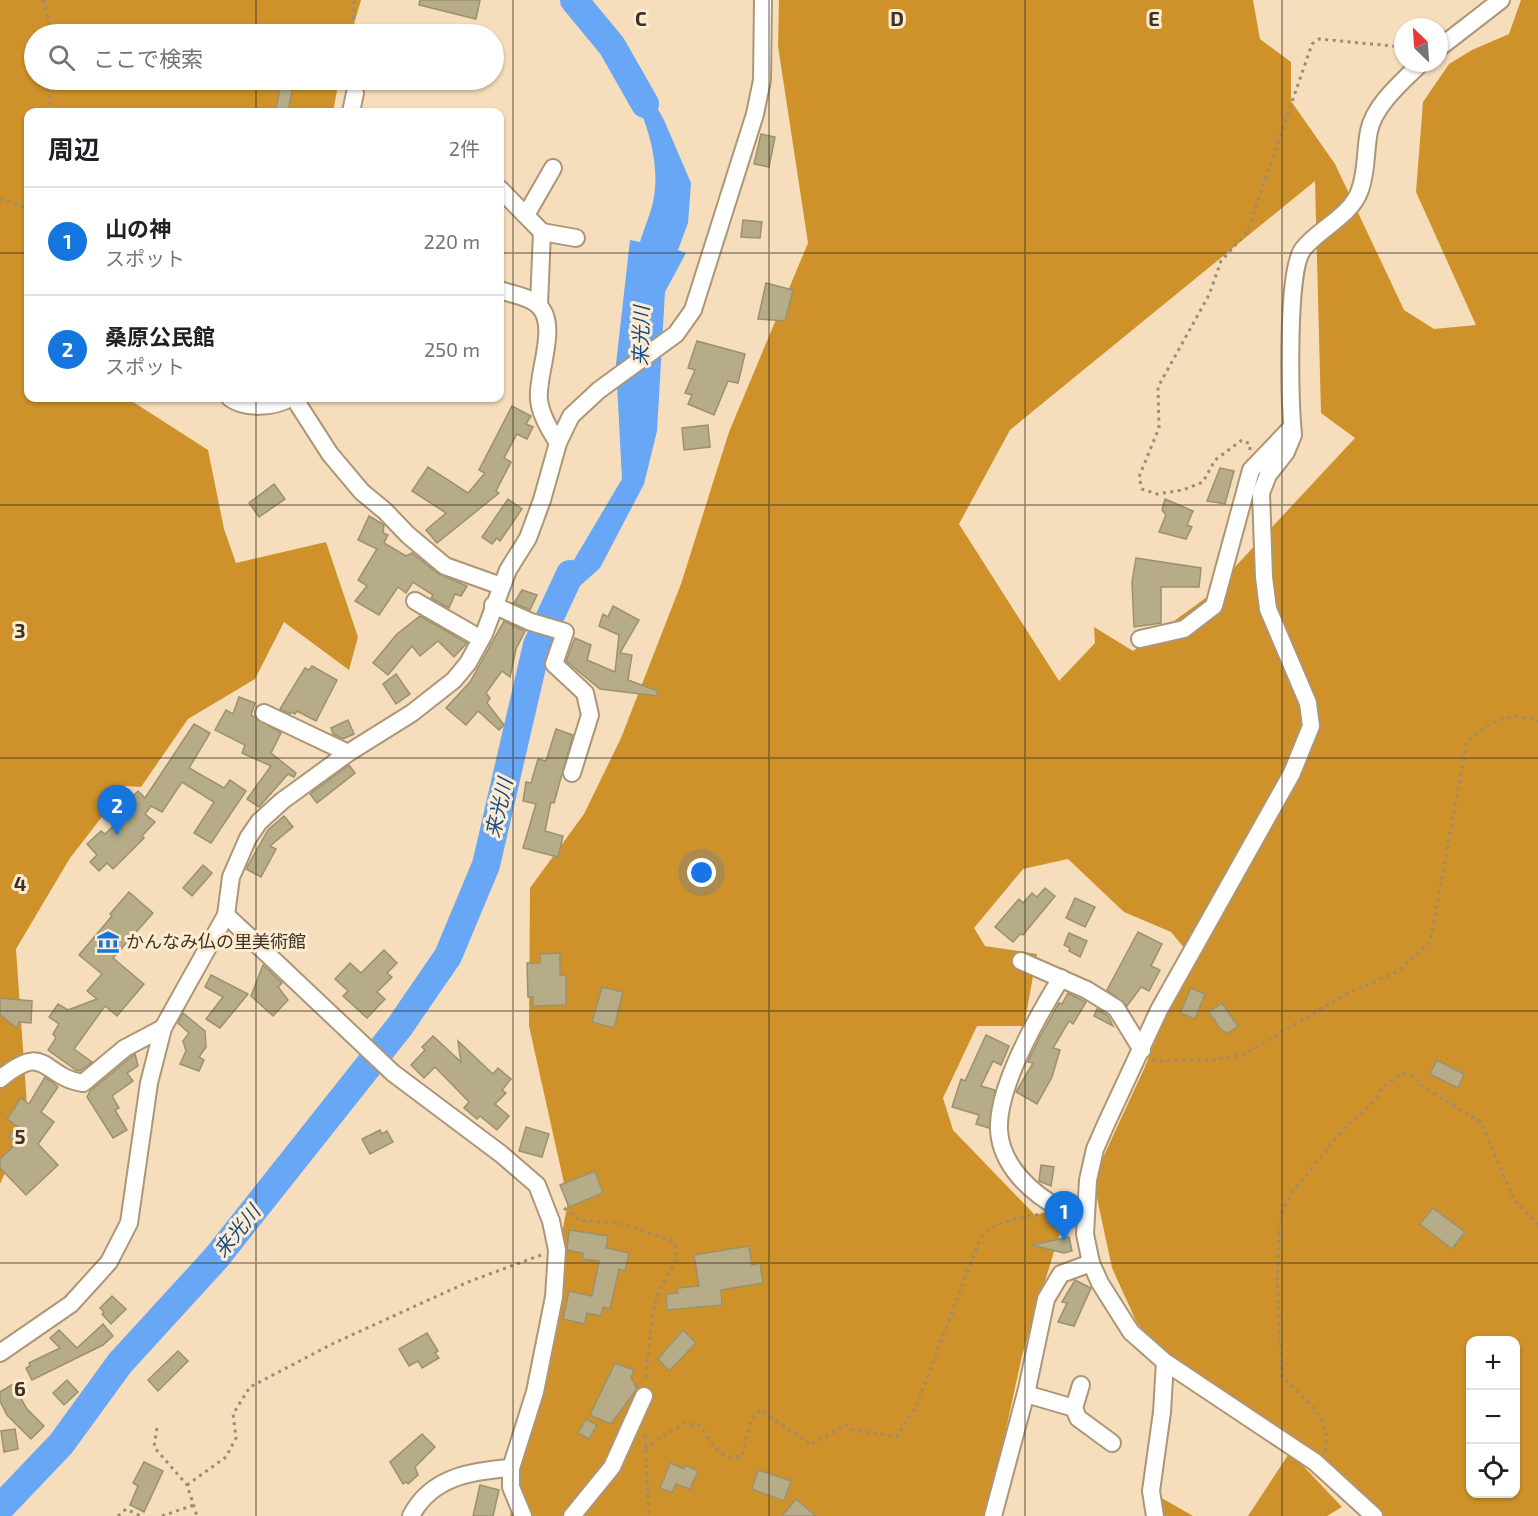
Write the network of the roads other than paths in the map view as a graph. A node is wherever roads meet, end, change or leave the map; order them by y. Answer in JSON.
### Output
{"nodes":[{"id":1,"x":762,"y":0,"type":"edge"},
{"id":2,"x":1501,"y":0,"type":"edge"},
{"id":3,"x":1448,"y":41,"type":"edge"},
{"id":4,"x":1413,"y":72,"type":"edge"},
{"id":5,"x":355,"y":93,"type":"dead end"},
{"id":6,"x":352,"y":108,"type":"edge"},
{"id":7,"x":554,"y":168,"type":"dead end"},
{"id":8,"x":504,"y":193,"type":"edge"},
{"id":9,"x":526,"y":215,"type":"junction"},
{"id":10,"x":542,"y":232,"type":"junction"},
{"id":11,"x":576,"y":238,"type":"dead end"},
{"id":12,"x":504,"y":292,"type":"edge"},
{"id":13,"x":539,"y":305,"type":"junction"},
{"id":14,"x":235,"y":402,"type":"edge"},
{"id":15,"x":283,"y":402,"type":"edge"},
{"id":16,"x":295,"y":402,"type":"edge"},
{"id":17,"x":1292,"y":427,"type":"junction"},
{"id":18,"x":558,"y":443,"type":"junction"},
{"id":19,"x":501,"y":586,"type":"junction"},
{"id":20,"x":415,"y":601,"type":"dead end"},
{"id":21,"x":493,"y":605,"type":"junction"},
{"id":22,"x":481,"y":639,"type":"junction"},
{"id":23,"x":1140,"y":639,"type":"dead end"},
{"id":24,"x":264,"y":713,"type":"dead end"},
{"id":25,"x":348,"y":753,"type":"junction"},
{"id":26,"x":572,"y":773,"type":"dead end"},
{"id":27,"x":226,"y":915,"type":"junction"},
{"id":28,"x":1021,"y":961,"type":"dead end"},
{"id":29,"x":1060,"y":978,"type":"junction"},
{"id":30,"x":164,"y":1028,"type":"junction"},
{"id":31,"x":1142,"y":1050,"type":"junction"},
{"id":32,"x":0,"y":1079,"type":"edge"},
{"id":33,"x":1062,"y":1209,"type":"road end"},
{"id":34,"x":1090,"y":1263,"type":"junction"},
{"id":35,"x":0,"y":1353,"type":"edge"},
{"id":36,"x":1165,"y":1362,"type":"junction"},
{"id":37,"x":1081,"y":1385,"type":"dead end"},
{"id":38,"x":1026,"y":1394,"type":"junction"},
{"id":39,"x":644,"y":1396,"type":"road end"},
{"id":40,"x":1074,"y":1408,"type":"junction"},
{"id":41,"x":1112,"y":1443,"type":"dead end"},
{"id":42,"x":511,"y":1468,"type":"junction"},
{"id":43,"x":411,"y":1516,"type":"edge"},
{"id":44,"x":523,"y":1516,"type":"edge"},
{"id":45,"x":572,"y":1516,"type":"edge"},
{"id":46,"x":993,"y":1516,"type":"edge"},
{"id":47,"x":1155,"y":1516,"type":"edge"},
{"id":48,"x":1374,"y":1516,"type":"edge"}],
"edges":[{"from":1,"to":18,"type":"street"},
{"from":2,"to":3,"type":"street"},
{"from":4,"to":17,"type":"street"},
{"from":5,"to":6,"type":"street"},
{"from":7,"to":9,"type":"street"},
{"from":8,"to":9,"type":"street"},
{"from":9,"to":10,"type":"street"},
{"from":10,"to":11,"type":"street"},
{"from":10,"to":13,"type":"street"},
{"from":12,"to":13,"type":"street"},
{"from":13,"to":18,"type":"street"},
{"from":14,"to":15,"type":"street"},
{"from":16,"to":19,"type":"street"},
{"from":17,"to":23,"type":"street"},
{"from":17,"to":31,"type":"street"},
{"from":18,"to":19,"type":"street"},
{"from":19,"to":21,"type":"street"},
{"from":20,"to":22,"type":"street"},
{"from":21,"to":22,"type":"street"},
{"from":21,"to":26,"type":"street"},
{"from":22,"to":25,"type":"street"},
{"from":24,"to":25,"type":"street"},
{"from":25,"to":27,"type":"street"},
{"from":27,"to":30,"type":"street"},
{"from":27,"to":42,"type":"street"},
{"from":28,"to":29,"type":"street"},
{"from":29,"to":31,"type":"street"},
{"from":29,"to":33,"type":"street"},
{"from":30,"to":32,"type":"street"},
{"from":30,"to":35,"type":"street"},
{"from":31,"to":34,"type":"street"},
{"from":34,"to":36,"type":"street"},
{"from":34,"to":38,"type":"street"},
{"from":36,"to":47,"type":"street"},
{"from":36,"to":48,"type":"street"},
{"from":37,"to":40,"type":"street"},
{"from":38,"to":40,"type":"street"},
{"from":38,"to":46,"type":"street"},
{"from":39,"to":45,"type":"street"},
{"from":40,"to":41,"type":"street"},
{"from":42,"to":43,"type":"street"},
{"from":42,"to":44,"type":"street"}]}
